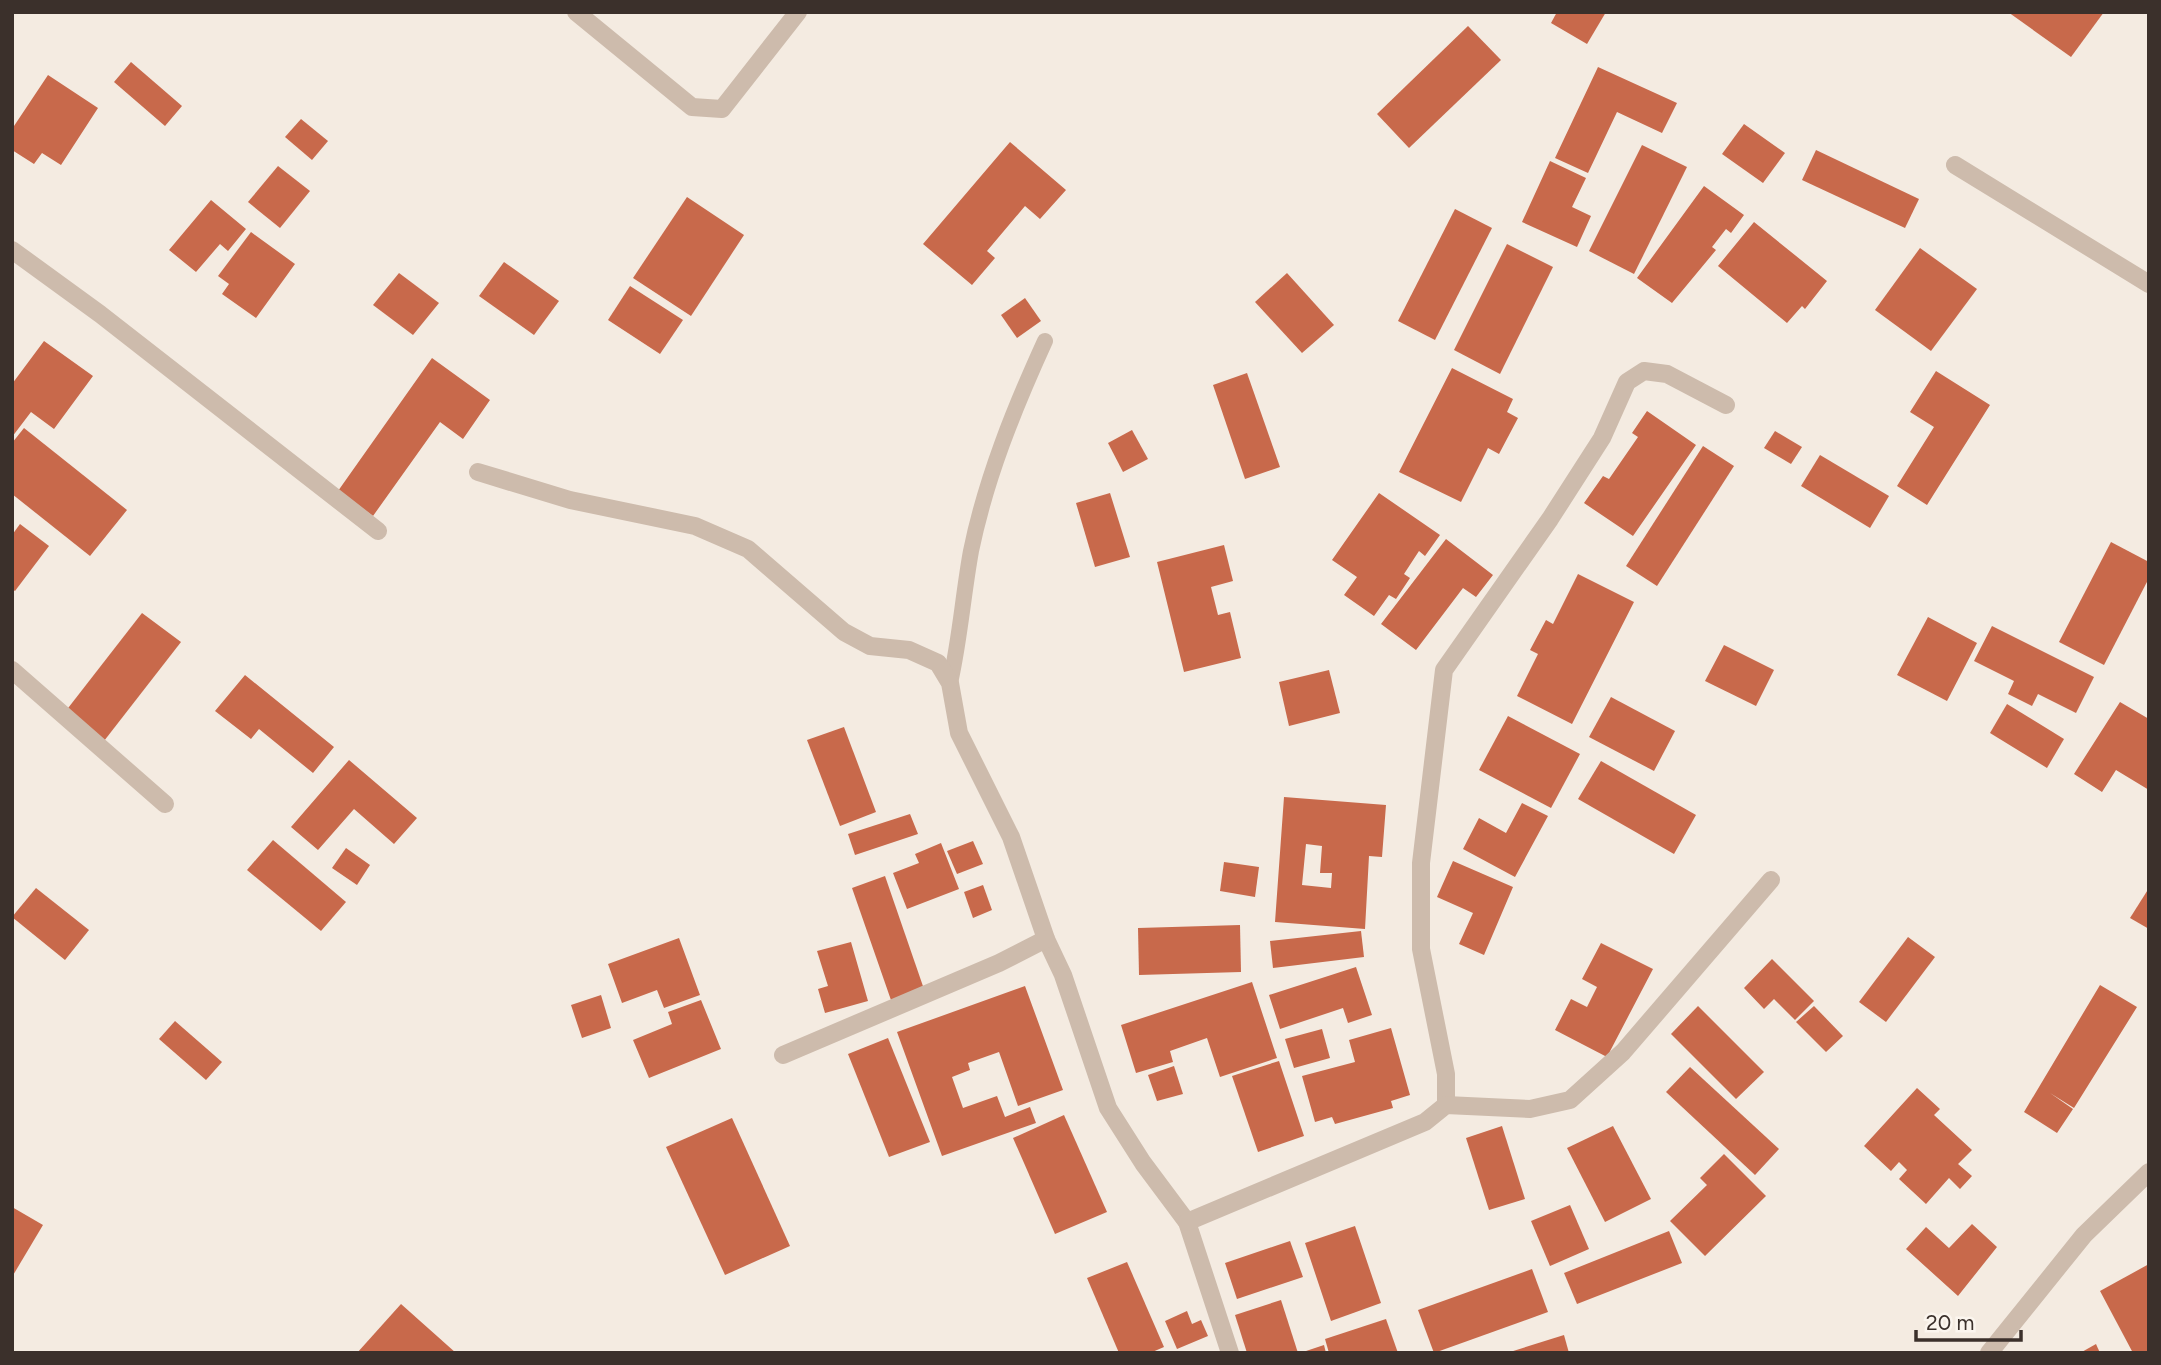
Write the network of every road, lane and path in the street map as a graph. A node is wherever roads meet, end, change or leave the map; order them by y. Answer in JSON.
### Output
{"nodes":[{"id":1,"x":576,"y":12,"type":"edge"},
{"id":2,"x":798,"y":12,"type":"edge"},
{"id":3,"x":1955,"y":165,"type":"dead end"},
{"id":4,"x":12,"y":250,"type":"edge"},
{"id":5,"x":2149,"y":284,"type":"edge"},
{"id":6,"x":1045,"y":341,"type":"dead end"},
{"id":7,"x":1726,"y":405,"type":"dead end"},
{"id":8,"x":478,"y":472,"type":"dead end"},
{"id":9,"x":378,"y":531,"type":"dead end"},
{"id":10,"x":12,"y":670,"type":"edge"},
{"id":11,"x":950,"y":683,"type":"junction"},
{"id":12,"x":165,"y":803,"type":"dead end"},
{"id":13,"x":1771,"y":880,"type":"dead end"},
{"id":14,"x":1046,"y":939,"type":"junction"},
{"id":15,"x":783,"y":1055,"type":"dead end"},
{"id":16,"x":1446,"y":1105,"type":"junction"},
{"id":17,"x":2149,"y":1172,"type":"edge"},
{"id":18,"x":1187,"y":1222,"type":"junction"},
{"id":19,"x":1230,"y":1353,"type":"edge"},
{"id":20,"x":1989,"y":1353,"type":"edge"}],
"edges":[{"from":1,"to":2,"type":"street"},
{"from":3,"to":5,"type":"street"},
{"from":4,"to":9,"type":"street"},
{"from":6,"to":11,"type":"lane"},
{"from":7,"to":16,"type":"street"},
{"from":8,"to":11,"type":"street"},
{"from":10,"to":12,"type":"street"},
{"from":11,"to":14,"type":"street"},
{"from":13,"to":16,"type":"street"},
{"from":14,"to":15,"type":"street"},
{"from":14,"to":18,"type":"street"},
{"from":16,"to":18,"type":"street"},
{"from":17,"to":20,"type":"street"},
{"from":18,"to":19,"type":"street"}]}
